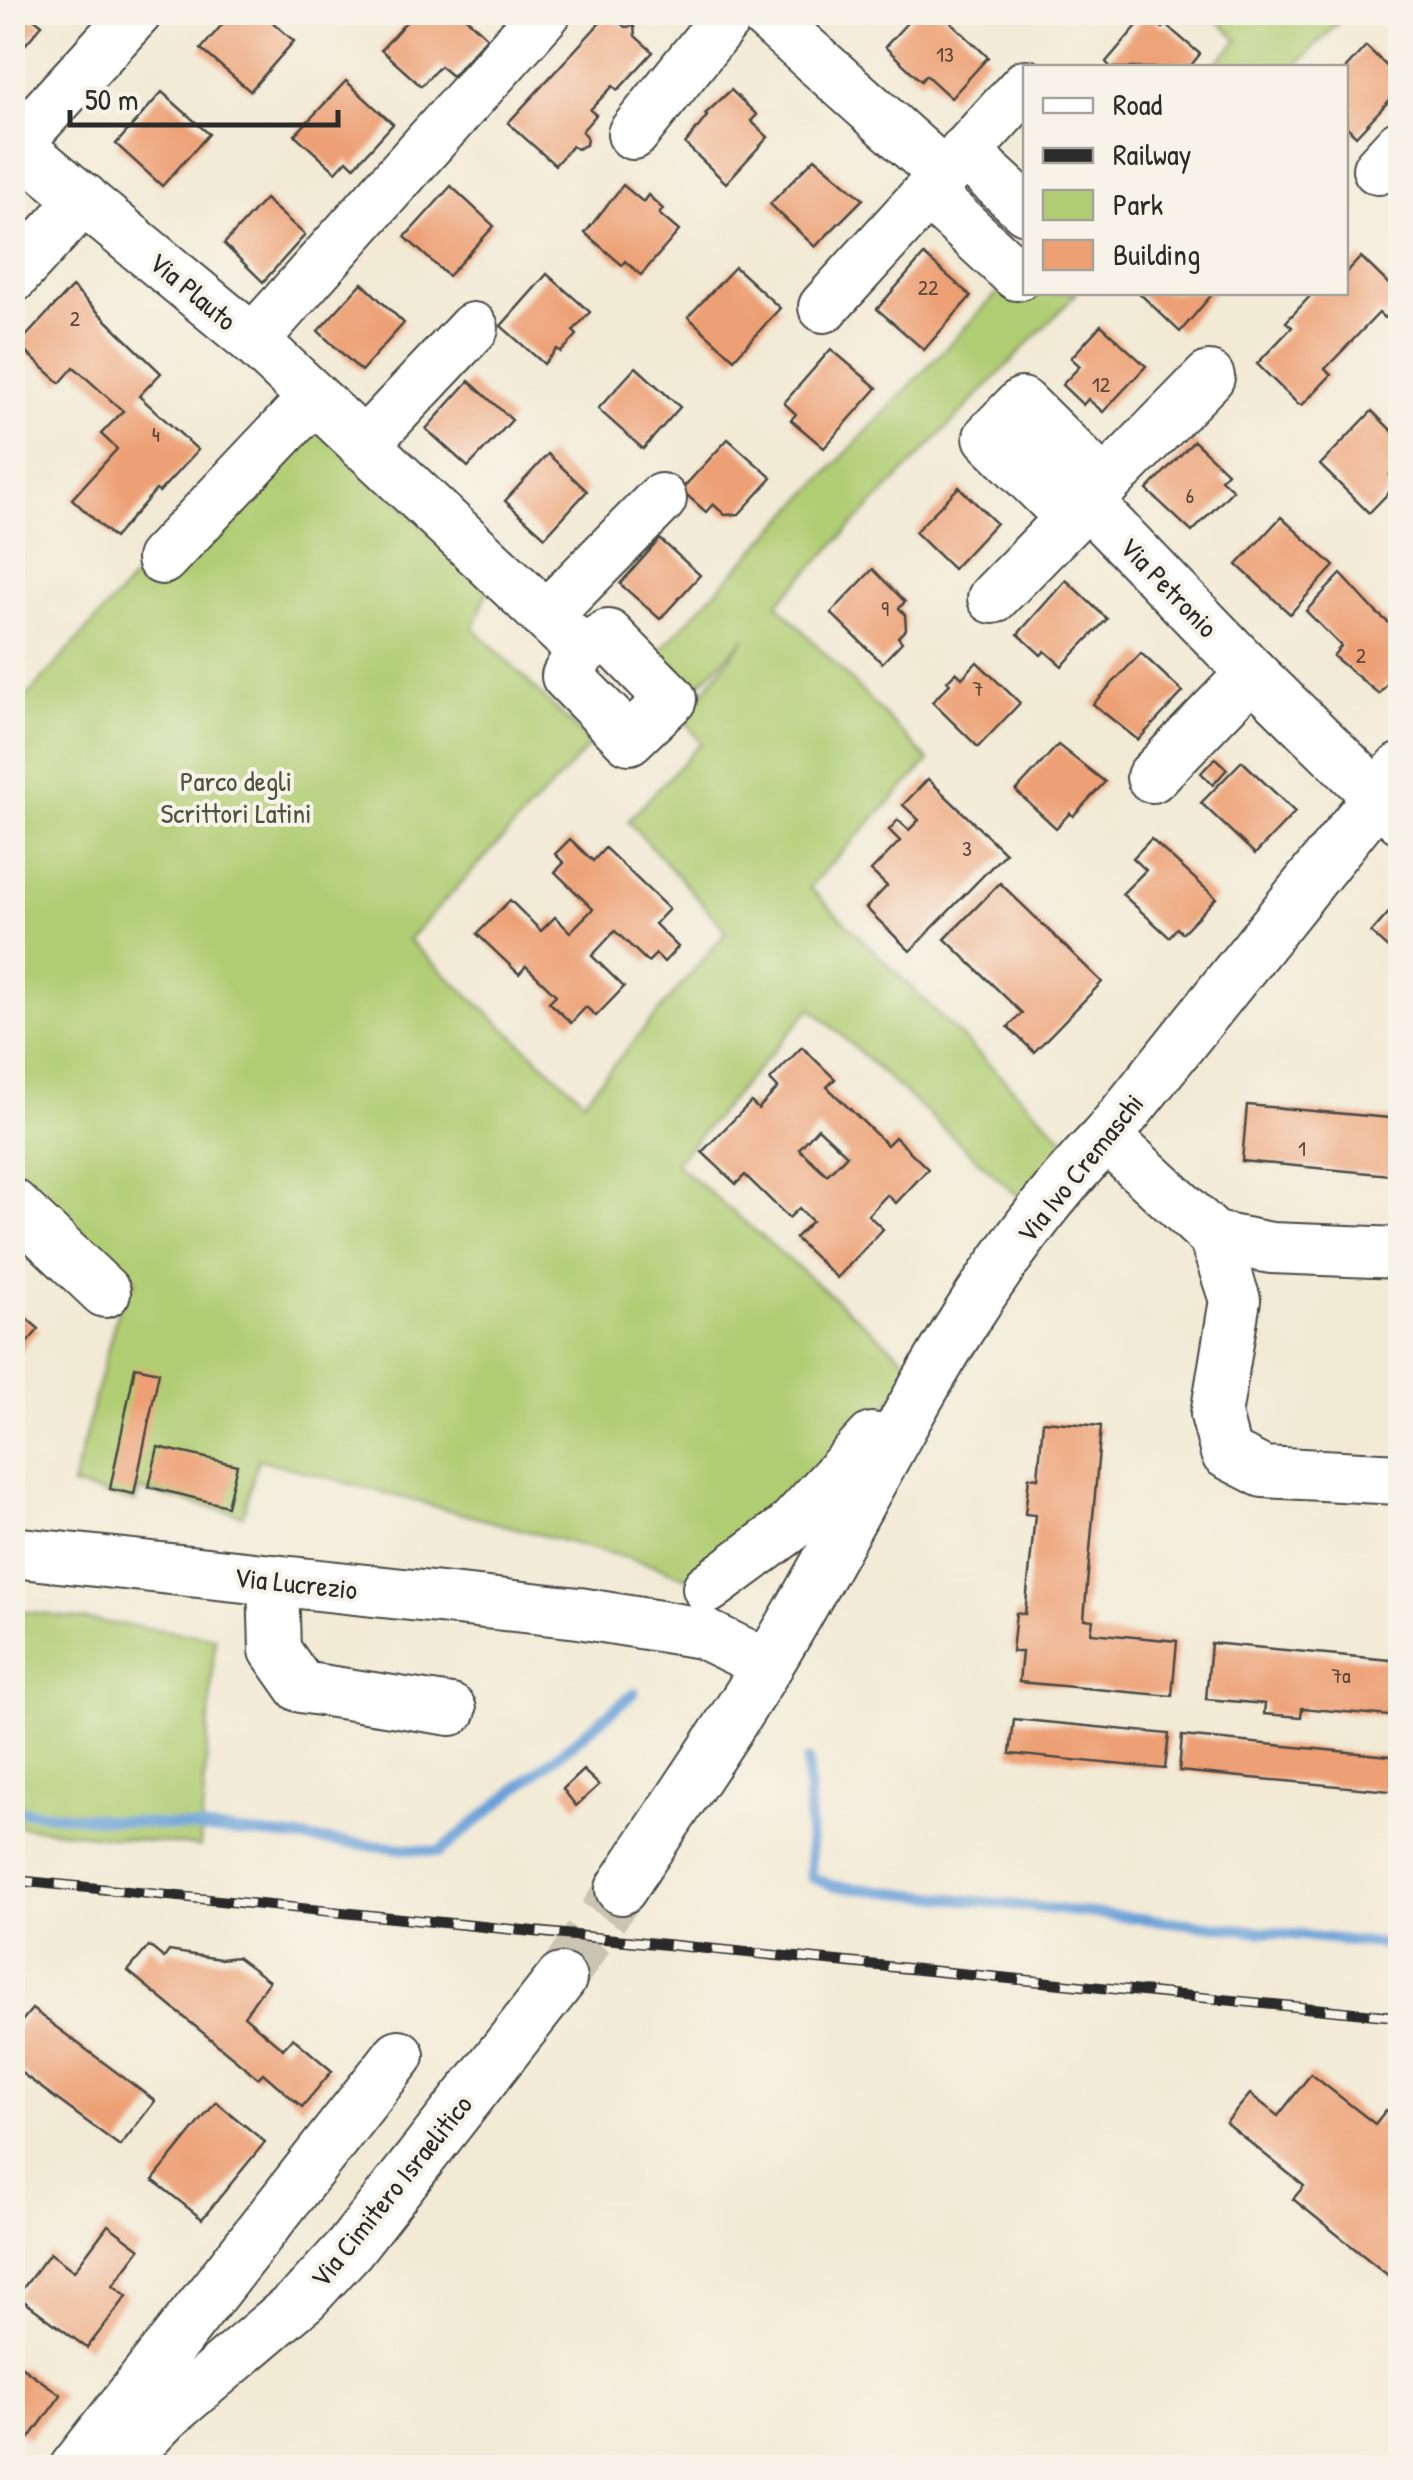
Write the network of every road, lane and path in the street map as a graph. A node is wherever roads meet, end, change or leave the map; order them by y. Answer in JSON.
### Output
{"nodes":[{"id":1,"x":136,"y":12,"type":"edge"},
{"id":2,"x":546,"y":12,"type":"edge"},
{"id":3,"x":731,"y":12,"type":"edge"},
{"id":4,"x":762,"y":12,"type":"edge"},
{"id":5,"x":1023,"y":88,"type":"edge"},
{"id":6,"x":634,"y":134,"type":"dead end"},
{"id":7,"x":14,"y":144,"type":"edge"},
{"id":8,"x":946,"y":173,"type":"junction"},
{"id":9,"x":84,"y":199,"type":"junction"},
{"id":10,"x":1023,"y":208,"type":"edge"},
{"id":11,"x":1023,"y":269,"type":"edge"},
{"id":12,"x":12,"y":278,"type":"edge"},
{"id":13,"x":824,"y":308,"type":"dead end"},
{"id":14,"x":474,"y":328,"type":"dead end"},
{"id":15,"x":252,"y":340,"type":"junction"},
{"id":16,"x":1209,"y":376,"type":"dead end"},
{"id":17,"x":314,"y":398,"type":"junction"},
{"id":18,"x":363,"y":445,"type":"junction"},
{"id":19,"x":661,"y":499,"type":"dead end"},
{"id":20,"x":1087,"y":501,"type":"junction"},
{"id":21,"x":162,"y":559,"type":"dead end"},
{"id":22,"x":993,"y":598,"type":"dead end"},
{"id":23,"x":546,"y":616,"type":"junction"},
{"id":24,"x":582,"y":650,"type":"dead end"},
{"id":25,"x":1252,"y":673,"type":"junction"},
{"id":26,"x":1152,"y":777,"type":"dead end"},
{"id":27,"x":1393,"y":795,"type":"edge"},
{"id":28,"x":1106,"y":1137,"type":"junction"},
{"id":29,"x":12,"y":1204,"type":"edge"},
{"id":30,"x":1214,"y":1237,"type":"junction"},
{"id":31,"x":1400,"y":1253,"type":"edge"},
{"id":32,"x":105,"y":1292,"type":"dead end"},
{"id":33,"x":926,"y":1379,"type":"junction"},
{"id":34,"x":1400,"y":1479,"type":"edge"},
{"id":35,"x":12,"y":1552,"type":"edge"},
{"id":36,"x":273,"y":1580,"type":"junction"},
{"id":37,"x":708,"y":1588,"type":"junction"},
{"id":38,"x":804,"y":1598,"type":"junction"},
{"id":39,"x":579,"y":1614,"type":"junction"},
{"id":40,"x":768,"y":1665,"type":"junction"},
{"id":41,"x":451,"y":1710,"type":"dead end"},
{"id":42,"x":621,"y":1889,"type":"tunnel mouth"},
{"id":43,"x":561,"y":1979,"type":"tunnel mouth"},
{"id":44,"x":400,"y":2055,"type":"dead end"},
{"id":45,"x":256,"y":2234,"type":"junction"},
{"id":46,"x":304,"y":2298,"type":"junction"},
{"id":47,"x":75,"y":2468,"type":"edge"},
{"id":48,"x":115,"y":2468,"type":"edge"}],
"edges":[{"from":1,"to":7,"type":"street"},
{"from":2,"to":15,"type":"street"},
{"from":3,"to":6,"type":"street"},
{"from":4,"to":8,"type":"street"},
{"from":5,"to":8,"type":"street"},
{"from":7,"to":9,"type":"street","name":"Via Plauto"},
{"from":8,"to":10,"type":"street"},
{"from":8,"to":11,"type":"street"},
{"from":8,"to":13,"type":"street"},
{"from":9,"to":12,"type":"street"},
{"from":9,"to":15,"type":"street","name":"Via Plauto"},
{"from":14,"to":18,"type":"street"},
{"from":15,"to":17,"type":"street","name":"Via Plauto"},
{"from":16,"to":20,"type":"street"},
{"from":17,"to":18,"type":"street","name":"Via Plauto"},
{"from":17,"to":21,"type":"street"},
{"from":18,"to":23,"type":"street","name":"Via Plauto"},
{"from":19,"to":23,"type":"street"},
{"from":20,"to":22,"type":"street"},
{"from":20,"to":25,"type":"street","name":"Via Petronio"},
{"from":23,"to":24,"type":"street","name":"Via Plauto"},
{"from":25,"to":26,"type":"street"},
{"from":25,"to":27,"type":"street","name":"Via Petronio"},
{"from":27,"to":28,"type":"street","name":"Via Ivo Cremaschi"},
{"from":28,"to":30,"type":"street"},
{"from":28,"to":33,"type":"street","name":"Via Ivo Cremaschi"},
{"from":29,"to":32,"type":"street"},
{"from":30,"to":31,"type":"street"},
{"from":30,"to":34,"type":"street"},
{"from":33,"to":37,"type":"street","name":"Via Lucrezio"},
{"from":33,"to":38,"type":"street","name":"Via Ivo Cremaschi"},
{"from":35,"to":36,"type":"street","name":"Via Lucrezio"},
{"from":36,"to":39,"type":"street","name":"Via Lucrezio"},
{"from":36,"to":41,"type":"street"},
{"from":37,"to":38,"type":"street","name":"Via Lucrezio"},
{"from":37,"to":39,"type":"street","name":"Via Lucrezio"},
{"from":38,"to":40,"type":"street"},
{"from":39,"to":40,"type":"street","name":"Via Lucrezio"},
{"from":40,"to":42,"type":"street"},
{"from":43,"to":46,"type":"street","name":"Via Cimitero Israelitico"},
{"from":44,"to":45,"type":"street"},
{"from":45,"to":46,"type":"street"},
{"from":45,"to":47,"type":"street"},
{"from":46,"to":48,"type":"street","name":"Via Cimitero Israelitico"}]}
